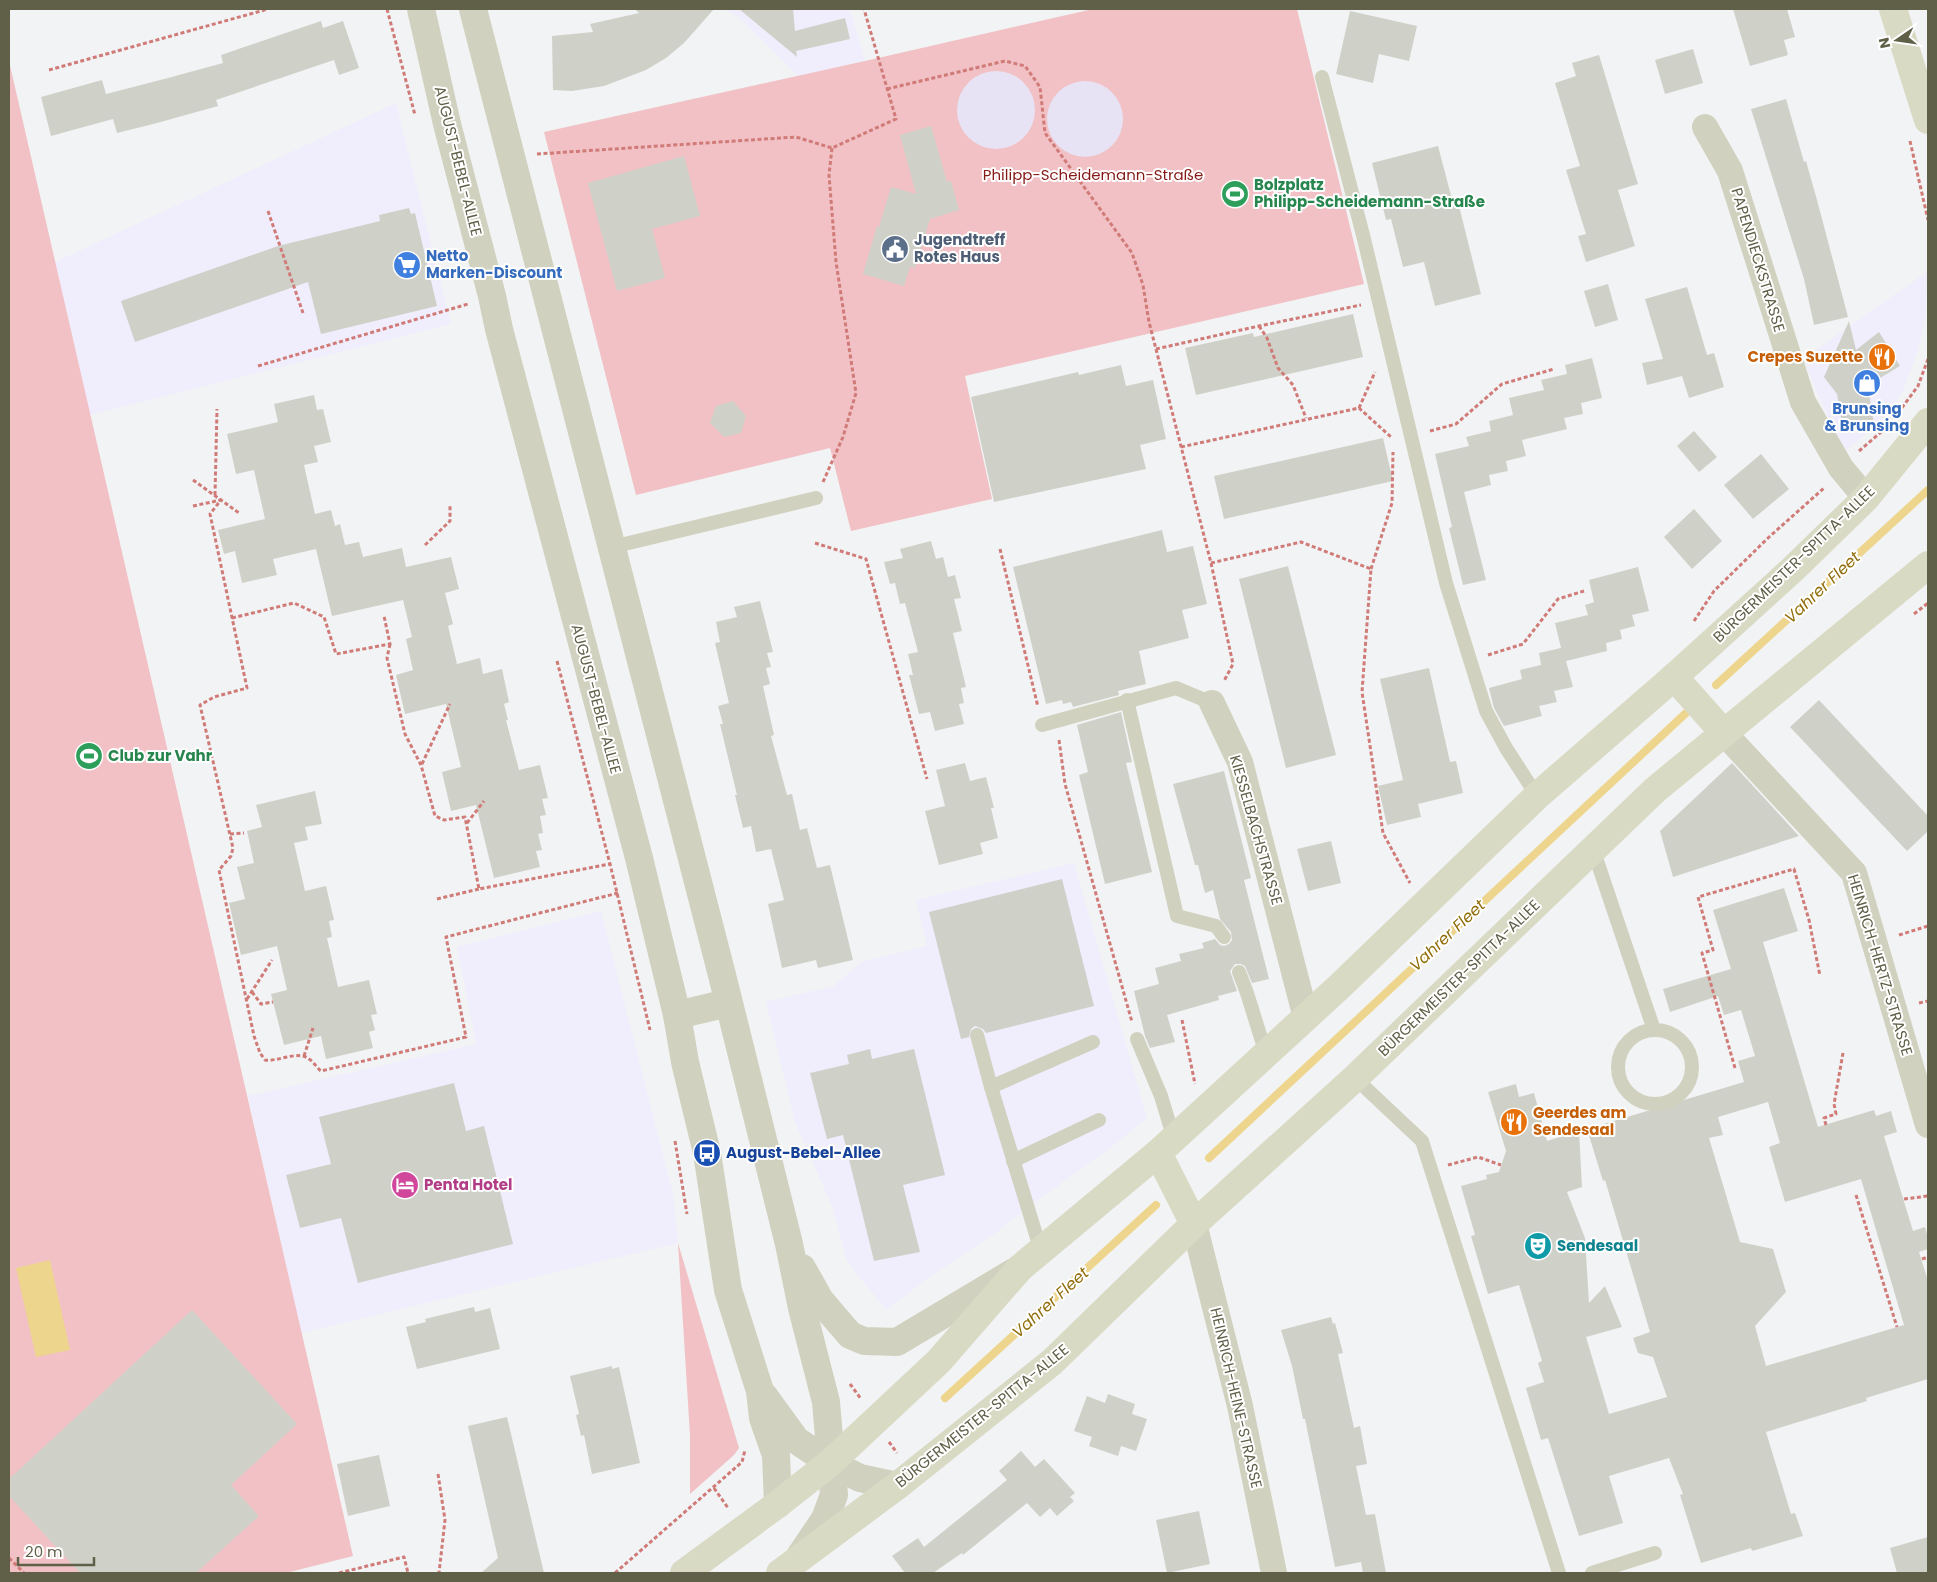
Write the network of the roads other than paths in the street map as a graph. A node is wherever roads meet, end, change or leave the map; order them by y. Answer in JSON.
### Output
{"nodes":[{"id":1,"x":421,"y":9,"type":"edge"},
{"id":2,"x":1893,"y":9,"type":"edge"},
{"id":3,"x":479,"y":11,"type":"edge"},
{"id":4,"x":1322,"y":77,"type":"dead end"},
{"id":5,"x":1928,"y":120,"type":"edge"},
{"id":6,"x":1704,"y":127,"type":"dead end"},
{"id":7,"x":1928,"y":422,"type":"edge"},
{"id":8,"x":816,"y":498,"type":"road end"},
{"id":9,"x":1866,"y":498,"type":"junction"},
{"id":10,"x":612,"y":547,"type":"junction"},
{"id":11,"x":1928,"y":565,"type":"edge"},
{"id":12,"x":1689,"y":693,"type":"junction"},
{"id":13,"x":1127,"y":700,"type":"junction"},
{"id":14,"x":1212,"y":703,"type":"joint"},
{"id":15,"x":1042,"y":725,"type":"road end"},
{"id":16,"x":1724,"y":733,"type":"junction"},
{"id":17,"x":1537,"y":796,"type":"junction"},
{"id":18,"x":1593,"y":849,"type":"junction"},
{"id":19,"x":1224,"y":937,"type":"dead end"},
{"id":20,"x":1239,"y":972,"type":"dead end"},
{"id":21,"x":728,"y":1003,"type":"junction"},
{"id":22,"x":677,"y":1015,"type":"junction"},
{"id":23,"x":1306,"y":1018,"type":"junction"},
{"id":24,"x":1654,"y":1030,"type":"junction"},
{"id":25,"x":976,"y":1035,"type":"dead end"},
{"id":26,"x":1137,"y":1039,"type":"road end"},
{"id":27,"x":1093,"y":1042,"type":"dead end"},
{"id":28,"x":1266,"y":1054,"type":"junction"},
{"id":29,"x":1356,"y":1078,"type":"junction"},
{"id":30,"x":991,"y":1087,"type":"junction"},
{"id":31,"x":1099,"y":1120,"type":"dead end"},
{"id":32,"x":1928,"y":1125,"type":"edge"},
{"id":33,"x":1166,"y":1146,"type":"junction"},
{"id":34,"x":1013,"y":1161,"type":"junction"},
{"id":35,"x":1194,"y":1224,"type":"junction"},
{"id":36,"x":789,"y":1244,"type":"junction"},
{"id":37,"x":1041,"y":1251,"type":"junction"},
{"id":38,"x":1020,"y":1268,"type":"junction"},
{"id":39,"x":760,"y":1390,"type":"junction"},
{"id":40,"x":830,"y":1463,"type":"junction"},
{"id":41,"x":897,"y":1486,"type":"junction"},
{"id":42,"x":778,"y":1504,"type":"junction"},
{"id":43,"x":1655,"y":1553,"type":"dead end"},
{"id":44,"x":788,"y":1567,"type":"edge"},
{"id":45,"x":684,"y":1573,"type":"edge"},
{"id":46,"x":1274,"y":1573,"type":"edge"},
{"id":47,"x":1559,"y":1573,"type":"edge"},
{"id":48,"x":1592,"y":1573,"type":"edge"}],
"edges":[{"from":1,"to":22,"type":"street","name":"AUGUST-BEBEL-ALLEE"},
{"from":2,"to":5,"type":"main road"},
{"from":3,"to":10,"type":"street"},
{"from":4,"to":17,"type":"lane"},
{"from":6,"to":9,"type":"street","name":"PAPENDIECKSTRASSE"},
{"from":7,"to":9,"type":"main road","name":"BÜRGERMEISTER-SPITTA-ALLEE"},
{"from":8,"to":10,"type":"lane"},
{"from":9,"to":12,"type":"main road","name":"BÜRGERMEISTER-SPITTA-ALLEE"},
{"from":10,"to":21,"type":"street"},
{"from":11,"to":16,"type":"main road","name":"BÜRGERMEISTER-SPITTA-ALLEE"},
{"from":12,"to":16,"type":"main road"},
{"from":12,"to":17,"type":"main road","name":"BÜRGERMEISTER-SPITTA-ALLEE"},
{"from":13,"to":14,"type":"lane"},
{"from":13,"to":15,"type":"lane"},
{"from":13,"to":19,"type":"lane"},
{"from":14,"to":23,"type":"street","name":"KIESSELBACHSTRASSE"},
{"from":16,"to":18,"type":"main road","name":"BÜRGERMEISTER-SPITTA-ALLEE"},
{"from":16,"to":32,"type":"street","name":"HEINRICH-HERTZ-STRASSE"},
{"from":17,"to":23,"type":"main road","name":"BÜRGERMEISTER-SPITTA-ALLEE"},
{"from":18,"to":24,"type":"lane"},
{"from":18,"to":29,"type":"main road","name":"BÜRGERMEISTER-SPITTA-ALLEE"},
{"from":20,"to":28,"type":"lane"},
{"from":21,"to":22,"type":"street"},
{"from":21,"to":36,"type":"street"},
{"from":22,"to":39,"type":"street","name":"AUGUST-BEBEL-ALLEE"},
{"from":23,"to":28,"type":"main road","name":"BÜRGERMEISTER-SPITTA-ALLEE"},
{"from":24,"to":24,"type":"lane"},
{"from":25,"to":30,"type":"lane"},
{"from":26,"to":33,"type":"lane"},
{"from":27,"to":30,"type":"lane"},
{"from":28,"to":33,"type":"main road","name":"BÜRGERMEISTER-SPITTA-ALLEE"},
{"from":29,"to":35,"type":"main road","name":"BÜRGERMEISTER-SPITTA-ALLEE"},
{"from":29,"to":47,"type":"lane"},
{"from":30,"to":34,"type":"lane"},
{"from":31,"to":34,"type":"lane"},
{"from":33,"to":35,"type":"main road"},
{"from":33,"to":37,"type":"main road","name":"BÜRGERMEISTER-SPITTA-ALLEE"},
{"from":34,"to":37,"type":"lane"},
{"from":35,"to":41,"type":"main road","name":"BÜRGERMEISTER-SPITTA-ALLEE"},
{"from":35,"to":46,"type":"street","name":"HEINRICH-HEINE-STRASSE"},
{"from":36,"to":38,"type":"street"},
{"from":36,"to":40,"type":"street"},
{"from":37,"to":38,"type":"main road","name":"BÜRGERMEISTER-SPITTA-ALLEE"},
{"from":38,"to":40,"type":"main road","name":"BÜRGERMEISTER-SPITTA-ALLEE"},
{"from":39,"to":40,"type":"street","name":"AUGUST-BEBEL-ALLEE"},
{"from":39,"to":42,"type":"street","name":"AUGUST-BEBEL-ALLEE"},
{"from":40,"to":41,"type":"street","name":"AUGUST-BEBEL-ALLEE"},
{"from":40,"to":42,"type":"main road","name":"BÜRGERMEISTER-SPITTA-ALLEE"},
{"from":40,"to":44,"type":"street"},
{"from":41,"to":44,"type":"main road","name":"BÜRGERMEISTER-SPITTA-ALLEE"},
{"from":42,"to":45,"type":"main road","name":"BÜRGERMEISTER-SPITTA-ALLEE"},
{"from":43,"to":48,"type":"lane"}]}
